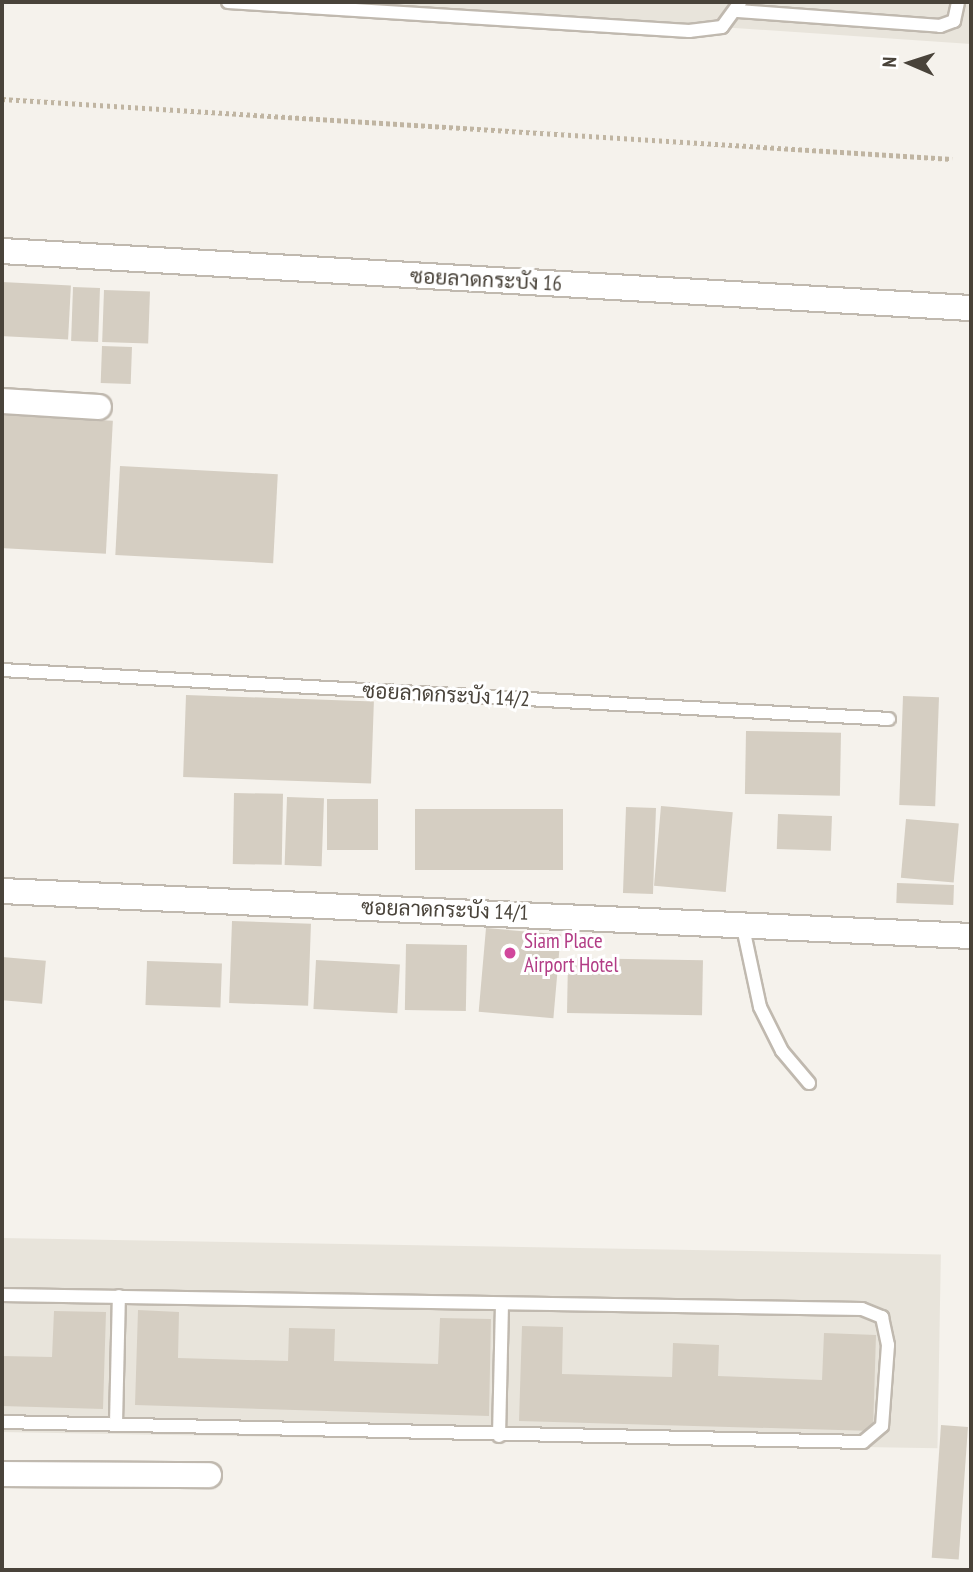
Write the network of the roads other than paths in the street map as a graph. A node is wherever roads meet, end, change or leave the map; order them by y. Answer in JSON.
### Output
{"nodes":[{"id":1,"x":228,"y":2,"type":"edge"},
{"id":2,"x":958,"y":2,"type":"edge"},
{"id":3,"x":739,"y":6,"type":"edge"},
{"id":4,"x":2,"y":251,"type":"edge"},
{"id":5,"x":971,"y":308,"type":"edge"},
{"id":6,"x":2,"y":401,"type":"edge"},
{"id":7,"x":99,"y":407,"type":"dead end"},
{"id":8,"x":2,"y":670,"type":"edge"},
{"id":9,"x":889,"y":719,"type":"dead end"},
{"id":10,"x":2,"y":891,"type":"edge"},
{"id":11,"x":742,"y":923,"type":"junction"},
{"id":12,"x":971,"y":936,"type":"edge"},
{"id":13,"x":809,"y":1083,"type":"dead end"},
{"id":14,"x":2,"y":1295,"type":"edge"},
{"id":15,"x":119,"y":1296,"type":"junction"},
{"id":16,"x":502,"y":1306,"type":"junction"},
{"id":17,"x":2,"y":1422,"type":"edge"},
{"id":18,"x":116,"y":1424,"type":"junction"},
{"id":19,"x":499,"y":1436,"type":"junction"},
{"id":20,"x":2,"y":1474,"type":"edge"},
{"id":21,"x":209,"y":1475,"type":"dead end"}],
"edges":[{"from":1,"to":3,"type":"lane"},
{"from":2,"to":3,"type":"lane"},
{"from":4,"to":5,"type":"street","name":"ซอยลาดกระบัง 16"},
{"from":6,"to":7,"type":"street"},
{"from":8,"to":9,"type":"lane","name":"ซอยลาดกระบัง 14/2"},
{"from":10,"to":11,"type":"street","name":"ซอยลาดกระบัง 14/1"},
{"from":11,"to":12,"type":"street","name":"ซอยลาดกระบัง 14/1"},
{"from":11,"to":13,"type":"lane"},
{"from":14,"to":15,"type":"lane"},
{"from":15,"to":16,"type":"lane"},
{"from":15,"to":18,"type":"lane"},
{"from":16,"to":19,"type":"lane"},
{"from":16,"to":19,"type":"lane"},
{"from":17,"to":18,"type":"lane"},
{"from":18,"to":19,"type":"lane"},
{"from":20,"to":21,"type":"street"}]}
